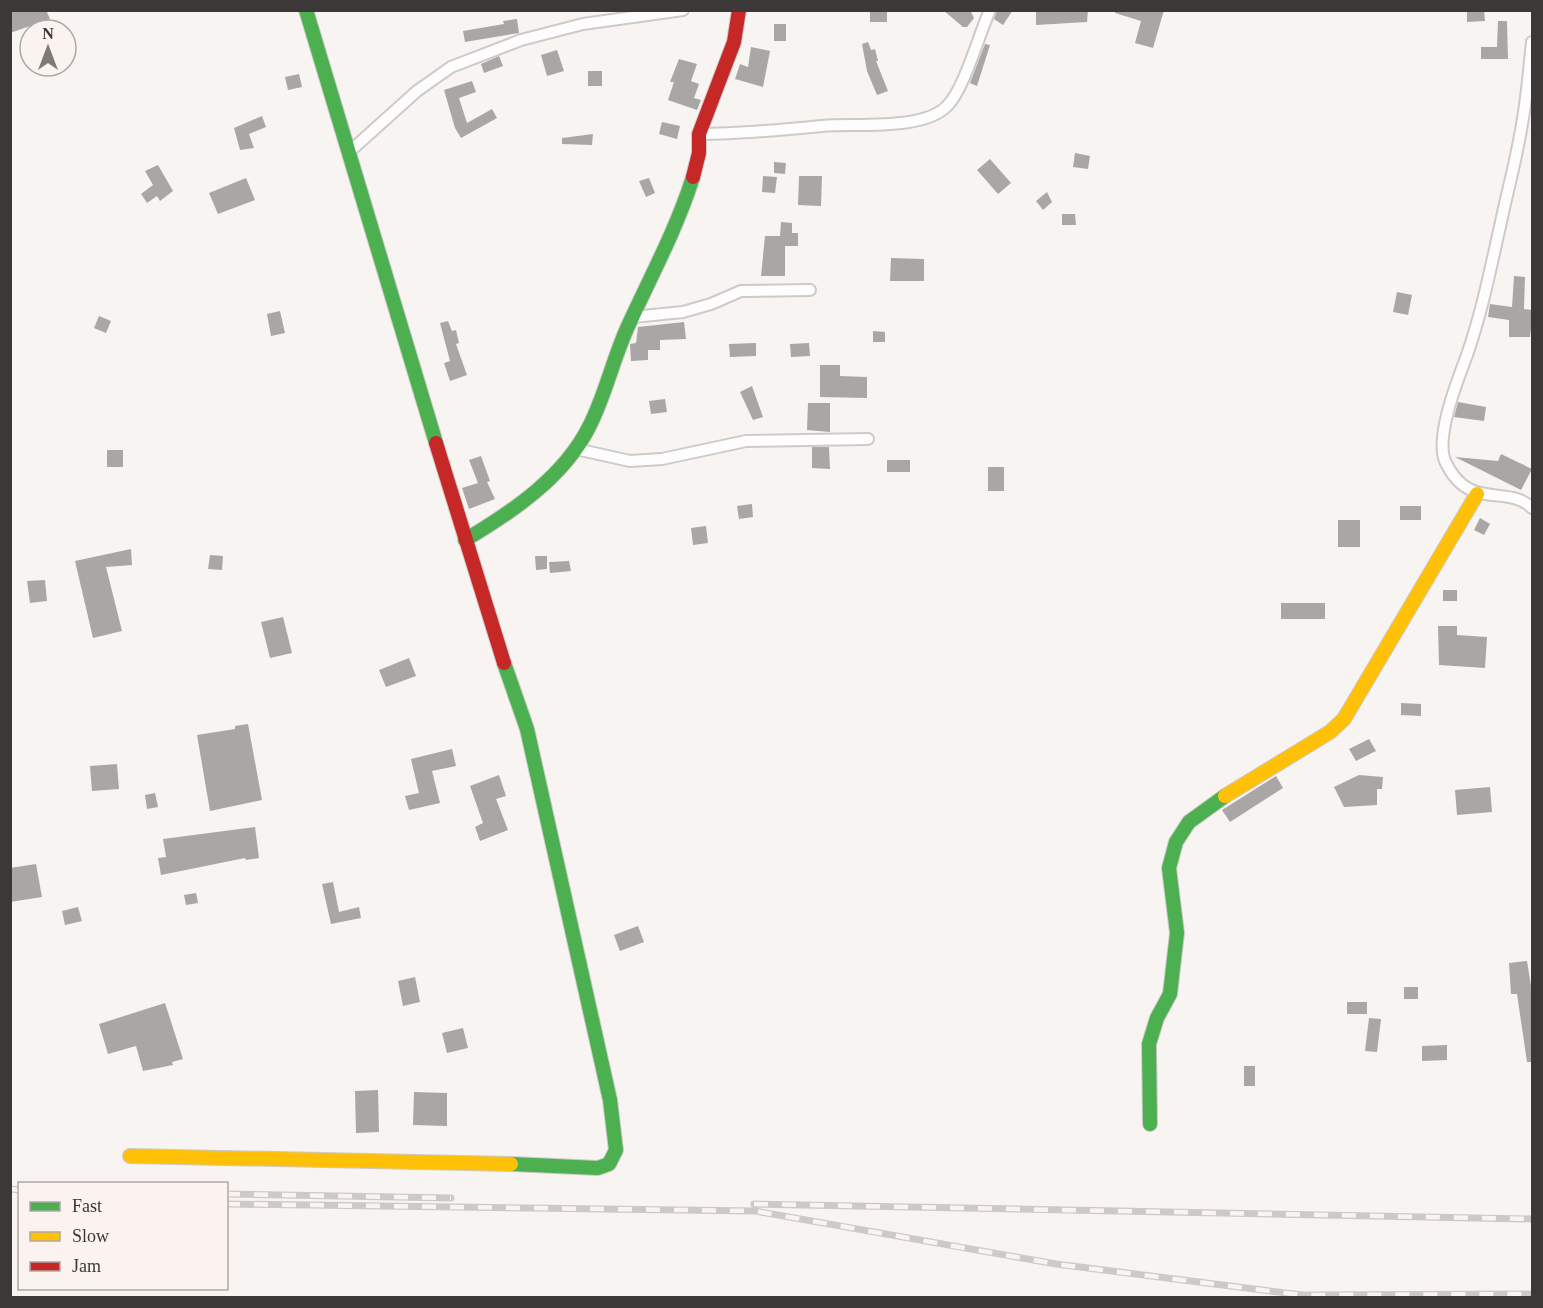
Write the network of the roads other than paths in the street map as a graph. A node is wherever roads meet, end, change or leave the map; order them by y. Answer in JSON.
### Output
{"nodes":[{"id":1,"x":306,"y":10,"type":"edge"},
{"id":2,"x":683,"y":10,"type":"edge"},
{"id":3,"x":739,"y":10,"type":"edge"},
{"id":4,"x":990,"y":10,"type":"edge"},
{"id":5,"x":1533,"y":42,"type":"edge"},
{"id":6,"x":1531,"y":67,"type":"edge"},
{"id":7,"x":699,"y":134,"type":"junction"},
{"id":8,"x":348,"y":153,"type":"junction"},
{"id":9,"x":810,"y":290,"type":"dead end"},
{"id":10,"x":633,"y":317,"type":"junction"},
{"id":11,"x":868,"y":439,"type":"dead end"},
{"id":12,"x":576,"y":449,"type":"junction"},
{"id":13,"x":1477,"y":494,"type":"junction"},
{"id":14,"x":1533,"y":508,"type":"edge"},
{"id":15,"x":465,"y":540,"type":"junction"},
{"id":16,"x":1150,"y":1124,"type":"dead end"},
{"id":17,"x":130,"y":1156,"type":"dead end"}],
"edges":[{"from":1,"to":8,"type":"street"},
{"from":2,"to":8,"type":"street"},
{"from":3,"to":7,"type":"street"},
{"from":4,"to":7,"type":"street"},
{"from":5,"to":6,"type":"street"},
{"from":6,"to":13,"type":"street"},
{"from":7,"to":10,"type":"street"},
{"from":8,"to":15,"type":"street"},
{"from":9,"to":10,"type":"street"},
{"from":10,"to":12,"type":"street"},
{"from":11,"to":12,"type":"street"},
{"from":12,"to":15,"type":"street"},
{"from":13,"to":14,"type":"street"},
{"from":13,"to":16,"type":"street"},
{"from":15,"to":17,"type":"street"}]}
